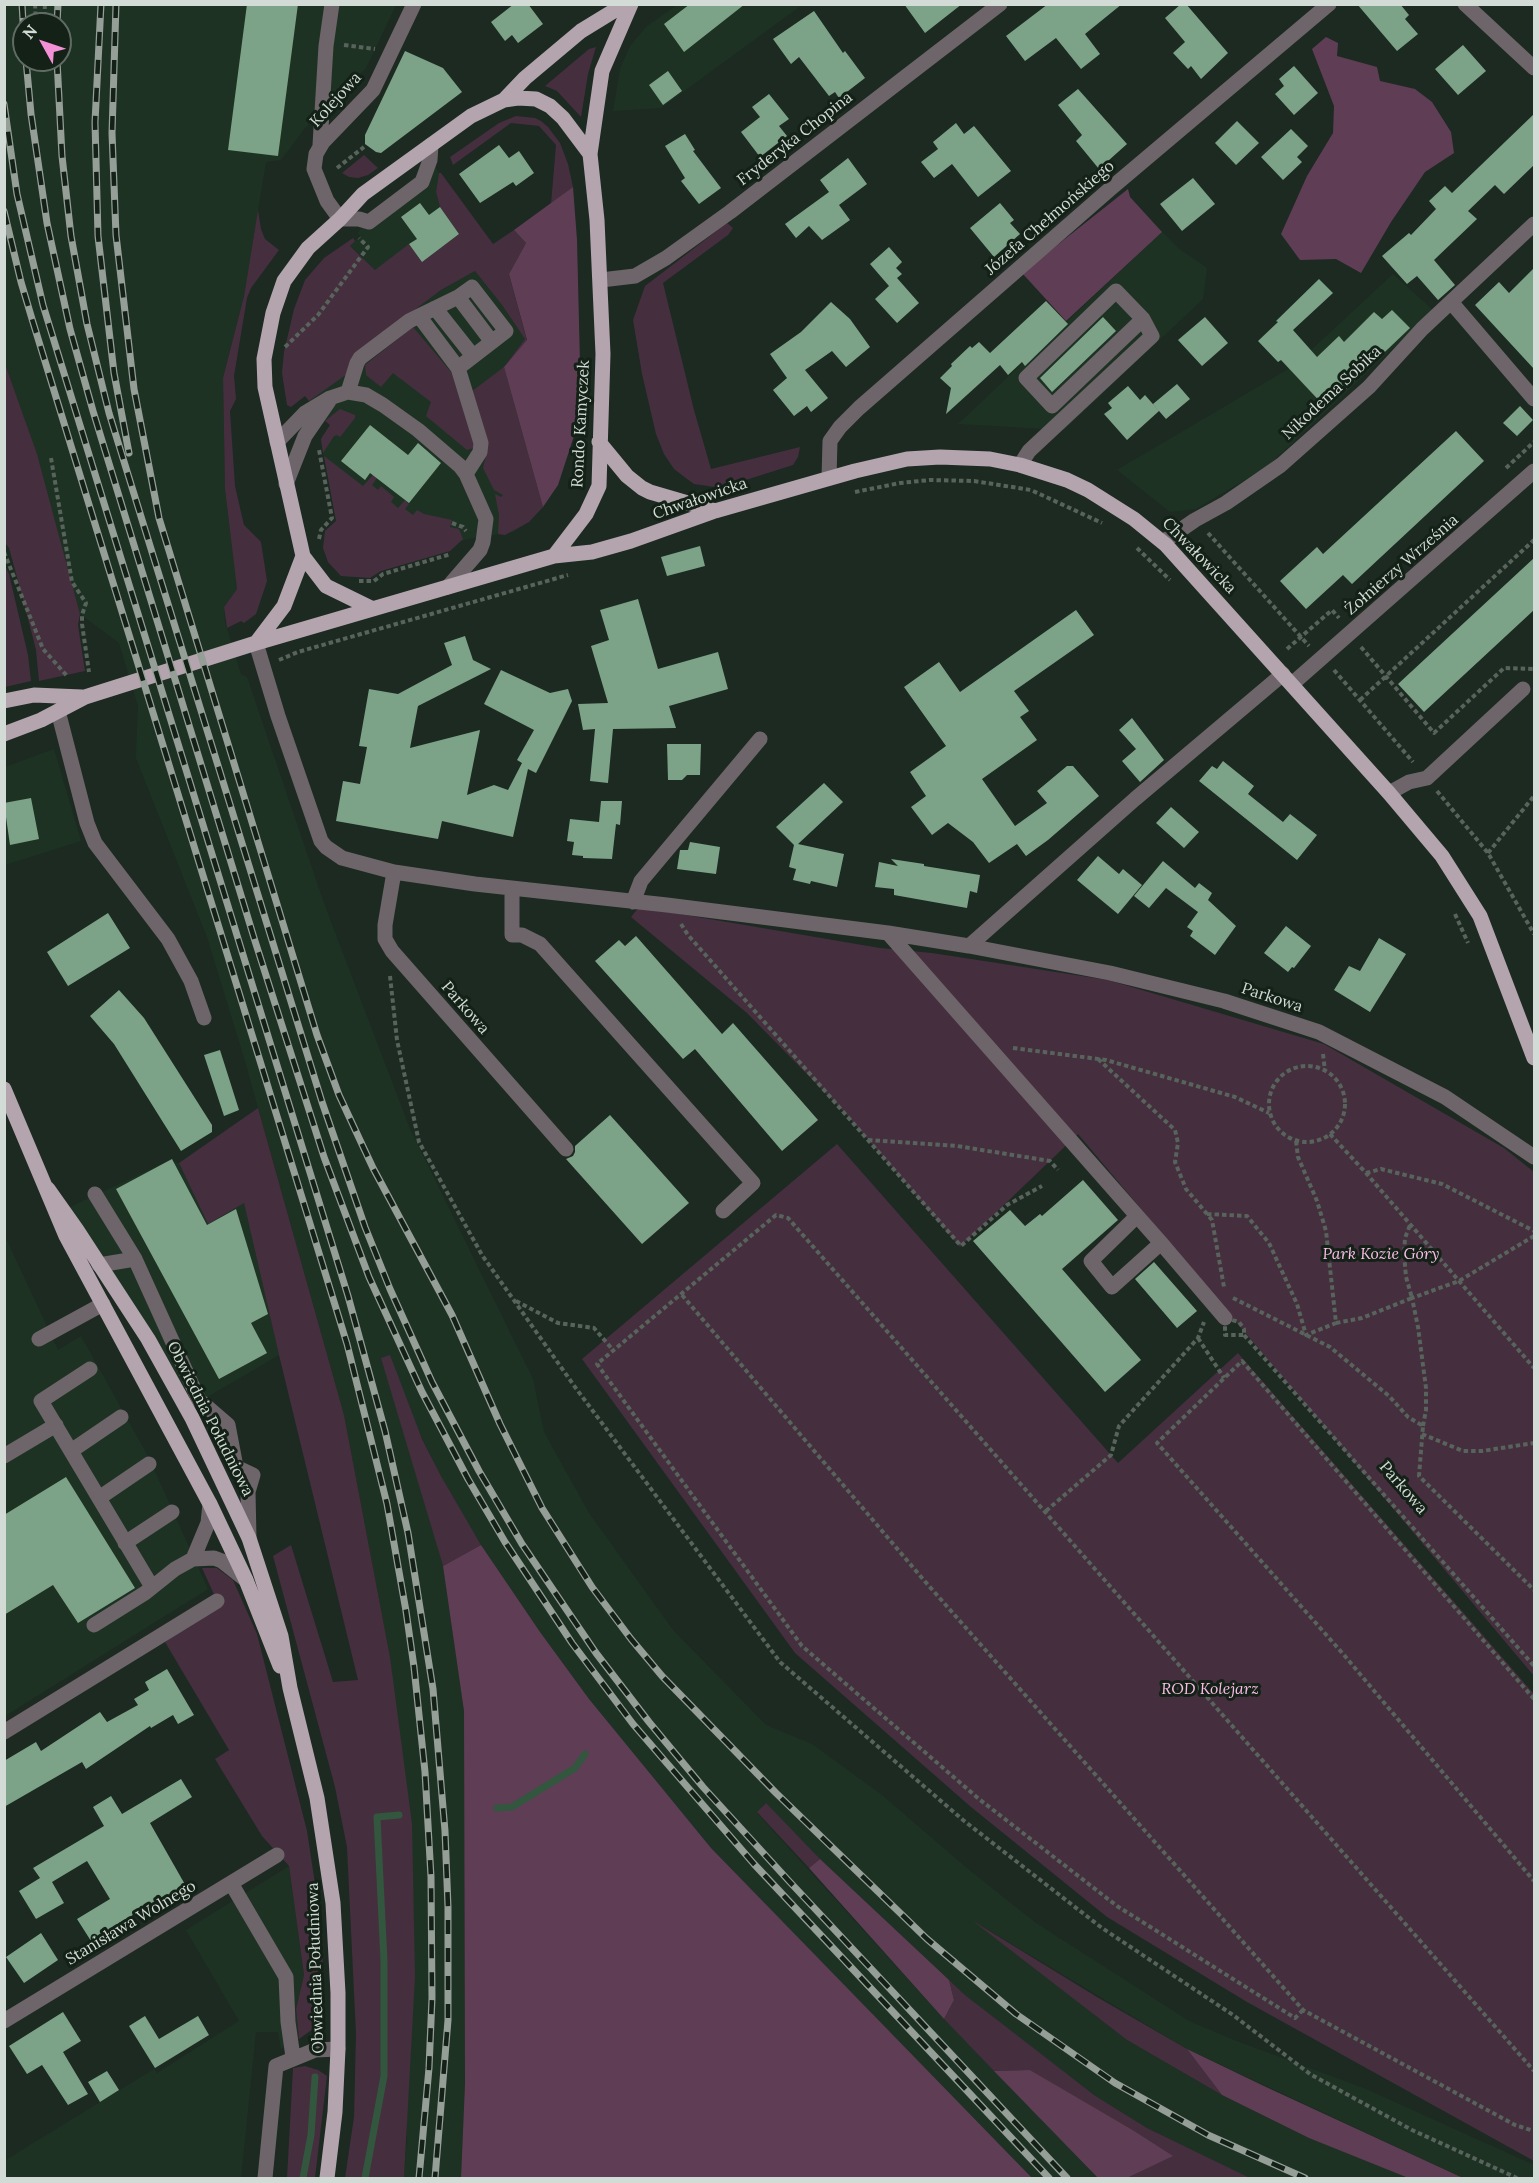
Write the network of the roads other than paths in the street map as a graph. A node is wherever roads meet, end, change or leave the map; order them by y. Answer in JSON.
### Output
{"nodes":[{"id":1,"x":332,"y":4,"type":"edge"},
{"id":2,"x":414,"y":4,"type":"edge"},
{"id":3,"x":625,"y":4,"type":"edge"},
{"id":4,"x":631,"y":4,"type":"edge"},
{"id":5,"x":1000,"y":4,"type":"edge"},
{"id":6,"x":1329,"y":4,"type":"edge"},
{"id":7,"x":1465,"y":4,"type":"edge"},
{"id":8,"x":1534,"y":68,"type":"edge"},
{"id":9,"x":504,"y":100,"type":"junction"},
{"id":10,"x":431,"y":145,"type":"junction"},
{"id":11,"x":320,"y":146,"type":"junction"},
{"id":12,"x":590,"y":154,"type":"junction"},
{"id":13,"x":340,"y":219,"type":"junction"},
{"id":14,"x":1534,"y":224,"type":"edge"},
{"id":15,"x":601,"y":280,"type":"junction"},
{"id":16,"x":1451,"y":302,"type":"junction"},
{"id":17,"x":435,"y":308,"type":"junction"},
{"id":18,"x":419,"y":316,"type":"junction"},
{"id":19,"x":1143,"y":319,"type":"junction"},
{"id":20,"x":473,"y":356,"type":"junction"},
{"id":21,"x":458,"y":368,"type":"junction"},
{"id":22,"x":348,"y":392,"type":"junction"},
{"id":23,"x":330,"y":399,"type":"junction"},
{"id":24,"x":1534,"y":399,"type":"edge"},
{"id":25,"x":1052,"y":406,"type":"junction"},
{"id":26,"x":1055,"y":427,"type":"junction"},
{"id":27,"x":277,"y":442,"type":"junction"},
{"id":28,"x":599,"y":442,"type":"junction"},
{"id":29,"x":1020,"y":465,"type":"junction"},
{"id":30,"x":1534,"y":471,"type":"edge"},
{"id":31,"x":466,"y":474,"type":"junction"},
{"id":32,"x":829,"y":478,"type":"junction"},
{"id":33,"x":286,"y":484,"type":"junction"},
{"id":34,"x":715,"y":511,"type":"junction"},
{"id":35,"x":1163,"y":542,"type":"junction"},
{"id":36,"x":303,"y":556,"type":"junction"},
{"id":37,"x":554,"y":556,"type":"junction"},
{"id":38,"x":448,"y":587,"type":"junction"},
{"id":39,"x":373,"y":609,"type":"junction"},
{"id":40,"x":256,"y":643,"type":"junction"},
{"id":41,"x":1288,"y":679,"type":"junction"},
{"id":42,"x":1523,"y":689,"type":"dead end"},
{"id":43,"x":85,"y":697,"type":"junction"},
{"id":44,"x":4,"y":701,"type":"edge"},
{"id":45,"x":58,"y":711,"type":"junction"},
{"id":46,"x":4,"y":734,"type":"edge"},
{"id":47,"x":760,"y":739,"type":"dead end"},
{"id":48,"x":1389,"y":793,"type":"junction"},
{"id":49,"x":394,"y":872,"type":"junction"},
{"id":50,"x":512,"y":888,"type":"junction"},
{"id":51,"x":633,"y":902,"type":"junction"},
{"id":52,"x":888,"y":933,"type":"junction"},
{"id":53,"x":969,"y":946,"type":"junction"},
{"id":54,"x":204,"y":1018,"type":"dead end"},
{"id":55,"x":1534,"y":1058,"type":"edge"},
{"id":56,"x":4,"y":1089,"type":"edge"},
{"id":57,"x":566,"y":1149,"type":"dead end"},
{"id":58,"x":1534,"y":1157,"type":"edge"},
{"id":59,"x":48,"y":1189,"type":"junction"},
{"id":60,"x":95,"y":1194,"type":"dead end"},
{"id":61,"x":723,"y":1211,"type":"dead end"},
{"id":62,"x":1137,"y":1216,"type":"junction"},
{"id":63,"x":1161,"y":1243,"type":"junction"},
{"id":64,"x":135,"y":1259,"type":"junction"},
{"id":65,"x":99,"y":1265,"type":"junction"},
{"id":66,"x":103,"y":1304,"type":"junction"},
{"id":67,"x":1225,"y":1318,"type":"dead end"},
{"id":68,"x":39,"y":1339,"type":"dead end"},
{"id":69,"x":90,"y":1369,"type":"dead end"},
{"id":70,"x":121,"y":1417,"type":"dead end"},
{"id":71,"x":56,"y":1425,"type":"junction"},
{"id":72,"x":71,"y":1451,"type":"junction"},
{"id":73,"x":4,"y":1456,"type":"edge"},
{"id":74,"x":149,"y":1464,"type":"dead end"},
{"id":75,"x":236,"y":1467,"type":"junction"},
{"id":76,"x":220,"y":1476,"type":"junction"},
{"id":77,"x":196,"y":1477,"type":"junction"},
{"id":78,"x":99,"y":1498,"type":"junction"},
{"id":79,"x":210,"y":1504,"type":"junction"},
{"id":80,"x":172,"y":1512,"type":"dead end"},
{"id":81,"x":249,"y":1538,"type":"junction"},
{"id":82,"x":125,"y":1543,"type":"junction"},
{"id":83,"x":193,"y":1558,"type":"junction"},
{"id":84,"x":246,"y":1580,"type":"junction"},
{"id":85,"x":152,"y":1587,"type":"junction"},
{"id":86,"x":217,"y":1601,"type":"dead end"},
{"id":87,"x":94,"y":1625,"type":"dead end"},
{"id":88,"x":290,"y":1688,"type":"junction"},
{"id":89,"x":4,"y":1732,"type":"edge"},
{"id":90,"x":277,"y":1855,"type":"dead end"},
{"id":91,"x":231,"y":1883,"type":"junction"},
{"id":92,"x":4,"y":2021,"type":"edge"},
{"id":93,"x":338,"y":2049,"type":"junction"},
{"id":94,"x":294,"y":2057,"type":"junction"},
{"id":95,"x":265,"y":2178,"type":"edge"},
{"id":96,"x":327,"y":2178,"type":"edge"}],
"edges":[{"from":1,"to":11,"type":"street"},
{"from":2,"to":11,"type":"street","name":"Kolejowa"},
{"from":3,"to":9,"type":"main road"},
{"from":4,"to":12,"type":"main road","name":"Rondo Kamyczek"},
{"from":5,"to":15,"type":"street","name":"Fryderyka Chopina"},
{"from":6,"to":32,"type":"street","name":"Józefa Chełmońskiego"},
{"from":7,"to":8,"type":"street"},
{"from":9,"to":10,"type":"main road"},
{"from":9,"to":12,"type":"main road"},
{"from":10,"to":13,"type":"main road"},
{"from":10,"to":13,"type":"street"},
{"from":11,"to":13,"type":"street","name":"Kolejowa"},
{"from":12,"to":15,"type":"main road","name":"Rondo Kamyczek"},
{"from":13,"to":27,"type":"main road"},
{"from":14,"to":16,"type":"street","name":"Nikodema Sobika"},
{"from":15,"to":28,"type":"main road","name":"Rondo Kamyczek"},
{"from":16,"to":24,"type":"street"},
{"from":16,"to":35,"type":"street","name":"Nikodema Sobika"},
{"from":17,"to":18,"type":"street"},
{"from":17,"to":20,"type":"street"},
{"from":17,"to":20,"type":"street"},
{"from":18,"to":21,"type":"street"},
{"from":18,"to":22,"type":"street"},
{"from":19,"to":25,"type":"street"},
{"from":19,"to":25,"type":"street"},
{"from":19,"to":26,"type":"street"},
{"from":20,"to":21,"type":"street"},
{"from":21,"to":31,"type":"street"},
{"from":22,"to":23,"type":"street"},
{"from":22,"to":31,"type":"street"},
{"from":23,"to":27,"type":"street"},
{"from":23,"to":33,"type":"street"},
{"from":25,"to":26,"type":"street"},
{"from":26,"to":29,"type":"street"},
{"from":27,"to":33,"type":"main road"},
{"from":28,"to":34,"type":"main road"},
{"from":28,"to":37,"type":"main road","name":"Rondo Kamyczek"},
{"from":29,"to":32,"type":"main road","name":"Chwałowicka"},
{"from":29,"to":35,"type":"main road","name":"Chwałowicka"},
{"from":30,"to":41,"type":"street","name":"Żołnierzy Września"},
{"from":31,"to":38,"type":"street"},
{"from":32,"to":34,"type":"main road","name":"Chwałowicka"},
{"from":33,"to":36,"type":"main road"},
{"from":34,"to":37,"type":"main road","name":"Chwałowicka"},
{"from":35,"to":41,"type":"main road","name":"Chwałowicka"},
{"from":36,"to":39,"type":"main road"},
{"from":36,"to":40,"type":"main road"},
{"from":37,"to":38,"type":"main road"},
{"from":38,"to":39,"type":"main road"},
{"from":39,"to":40,"type":"main road"},
{"from":40,"to":43,"type":"main road"},
{"from":40,"to":49,"type":"street","name":"Parkowa"},
{"from":41,"to":48,"type":"main road","name":"Chwałowicka"},
{"from":41,"to":53,"type":"street"},
{"from":42,"to":48,"type":"street"},
{"from":43,"to":44,"type":"main road"},
{"from":43,"to":45,"type":"main road"},
{"from":45,"to":46,"type":"main road"},
{"from":45,"to":54,"type":"street"},
{"from":47,"to":51,"type":"street"},
{"from":48,"to":55,"type":"main road","name":"Chwałowicka"},
{"from":49,"to":50,"type":"street","name":"Parkowa"},
{"from":49,"to":57,"type":"street","name":"Parkowa"},
{"from":50,"to":51,"type":"street","name":"Parkowa"},
{"from":50,"to":61,"type":"street"},
{"from":51,"to":52,"type":"street","name":"Parkowa"},
{"from":52,"to":53,"type":"street","name":"Parkowa"},
{"from":52,"to":62,"type":"street"},
{"from":53,"to":58,"type":"street","name":"Parkowa"},
{"from":56,"to":59,"type":"main road","name":"Obwiednia Południowa"},
{"from":59,"to":65,"type":"main road","name":"Obwiednia Południowa"},
{"from":59,"to":66,"type":"main road","name":"Obwiednia Południowa"},
{"from":60,"to":64,"type":"street"},
{"from":62,"to":63,"type":"street"},
{"from":62,"to":63,"type":"street"},
{"from":63,"to":67,"type":"street"},
{"from":64,"to":65,"type":"street"},
{"from":64,"to":75,"type":"street"},
{"from":65,"to":76,"type":"main road","name":"Obwiednia Południowa"},
{"from":66,"to":68,"type":"street"},
{"from":66,"to":77,"type":"main road","name":"Obwiednia Południowa"},
{"from":69,"to":71,"type":"street"},
{"from":70,"to":72,"type":"street"},
{"from":71,"to":72,"type":"street"},
{"from":71,"to":73,"type":"street"},
{"from":72,"to":78,"type":"street"},
{"from":74,"to":78,"type":"street"},
{"from":75,"to":76,"type":"street"},
{"from":75,"to":81,"type":"street"},
{"from":76,"to":77,"type":"street"},
{"from":76,"to":81,"type":"main road","name":"Obwiednia Południowa"},
{"from":77,"to":79,"type":"main road","name":"Obwiednia Południowa"},
{"from":78,"to":82,"type":"street"},
{"from":79,"to":83,"type":"street"},
{"from":79,"to":84,"type":"main road","name":"Obwiednia Południowa"},
{"from":80,"to":82,"type":"street"},
{"from":81,"to":88,"type":"main road","name":"Obwiednia Południowa"},
{"from":82,"to":85,"type":"street"},
{"from":83,"to":84,"type":"street"},
{"from":83,"to":85,"type":"street"},
{"from":84,"to":88,"type":"main road","name":"Obwiednia Południowa"},
{"from":85,"to":87,"type":"street"},
{"from":86,"to":89,"type":"street"},
{"from":88,"to":93,"type":"main road","name":"Obwiednia Południowa"},
{"from":90,"to":91,"type":"street","name":"Stanisława Wolnego"},
{"from":91,"to":92,"type":"street","name":"Stanisława Wolnego"},
{"from":91,"to":94,"type":"street"},
{"from":93,"to":94,"type":"street"},
{"from":93,"to":96,"type":"main road","name":"Obwiednia Południowa"},
{"from":94,"to":95,"type":"street"}]}
